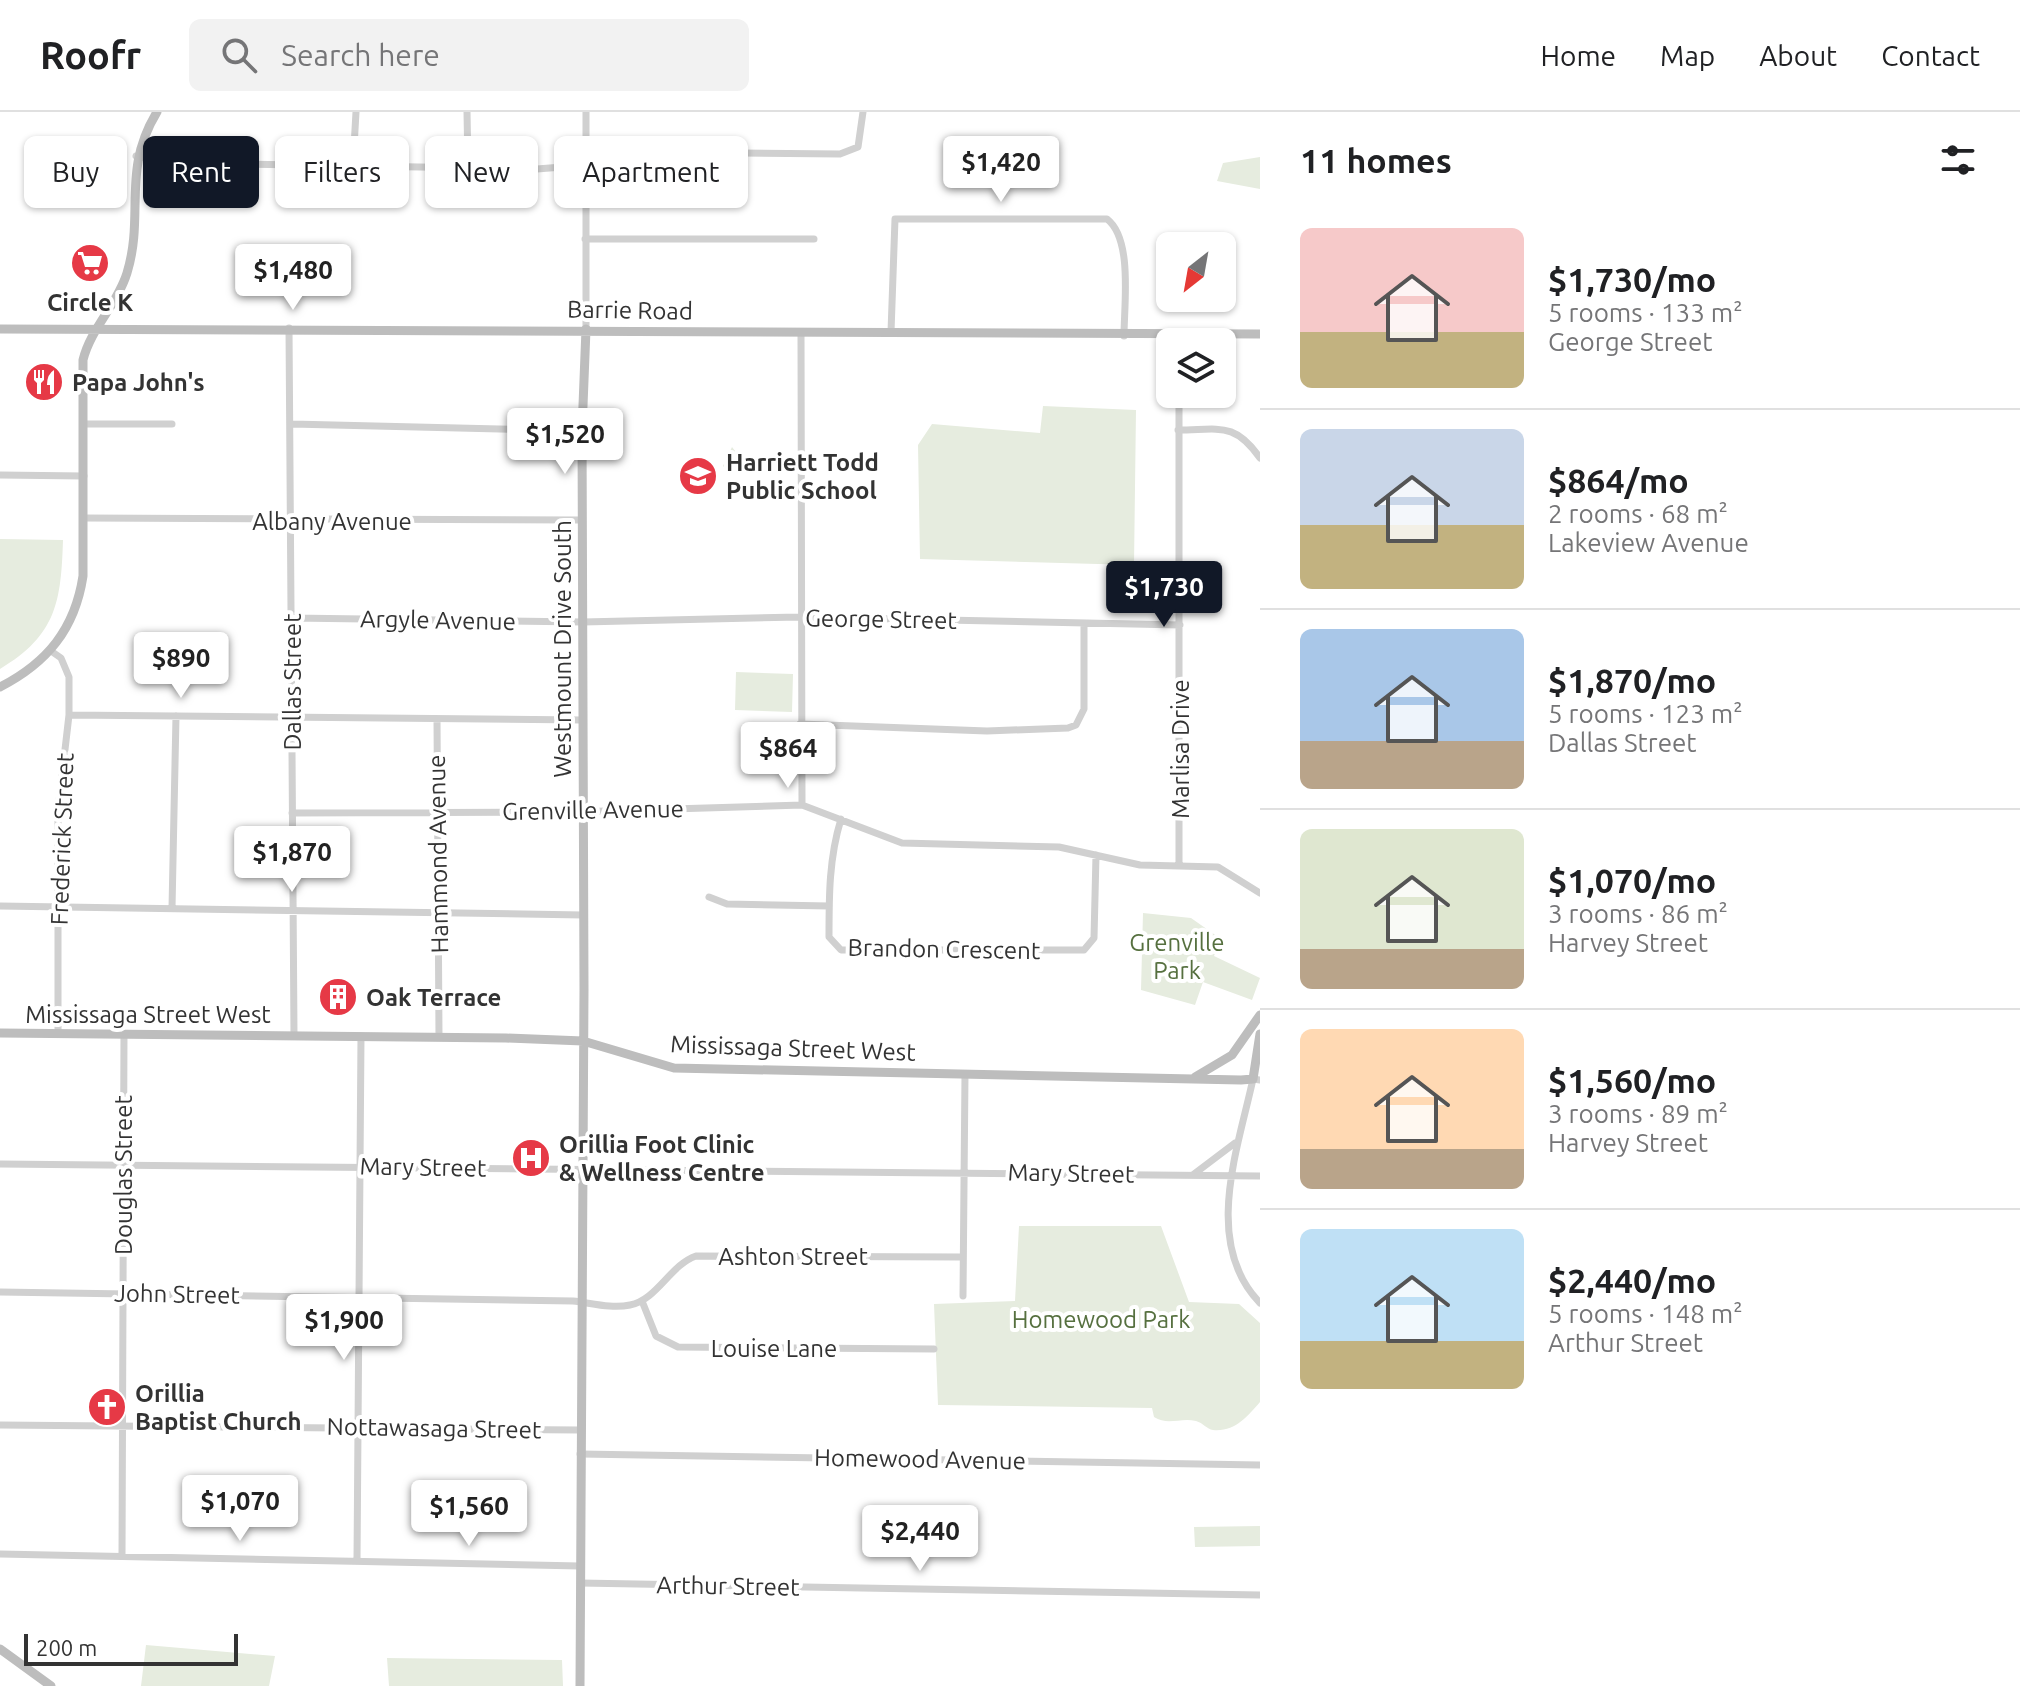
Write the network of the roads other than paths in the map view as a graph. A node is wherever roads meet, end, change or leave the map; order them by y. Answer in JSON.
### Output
{"nodes":[{"id":1,"x":157,"y":112,"type":"edge"},
{"id":2,"x":356,"y":112,"type":"edge"},
{"id":3,"x":467,"y":112,"type":"edge"},
{"id":4,"x":586,"y":112,"type":"edge"},
{"id":5,"x":863,"y":112,"type":"edge"},
{"id":6,"x":355,"y":136,"type":"edge"},
{"id":7,"x":467,"y":136,"type":"edge"},
{"id":8,"x":586,"y":136,"type":"edge"},
{"id":9,"x":748,"y":152,"type":"edge"},
{"id":10,"x":136,"y":156,"type":"junction"},
{"id":11,"x":275,"y":164,"type":"edge"},
{"id":12,"x":585,"y":208,"type":"edge"},
{"id":13,"x":585,"y":239,"type":"junction"},
{"id":14,"x":814,"y":239,"type":"dead end"},
{"id":15,"x":98,"y":328,"type":"junction"},
{"id":16,"x":289,"y":328,"type":"junction"},
{"id":17,"x":0,"y":329,"type":"edge"},
{"id":18,"x":586,"y":329,"type":"junction"},
{"id":19,"x":891,"y":332,"type":"junction"},
{"id":20,"x":801,"y":333,"type":"junction"},
{"id":21,"x":1260,"y":334,"type":"edge"},
{"id":22,"x":1124,"y":336,"type":"junction"},
{"id":23,"x":1236,"y":336,"type":"edge"},
{"id":24,"x":1156,"y":338,"type":"edge"},
{"id":25,"x":1179,"y":408,"type":"edge"},
{"id":26,"x":83,"y":424,"type":"junction"},
{"id":27,"x":172,"y":424,"type":"dead end"},
{"id":28,"x":292,"y":424,"type":"junction"},
{"id":29,"x":1178,"y":430,"type":"junction"},
{"id":30,"x":582,"y":431,"type":"junction"},
{"id":31,"x":1260,"y":458,"type":"edge"},
{"id":32,"x":0,"y":475,"type":"edge"},
{"id":33,"x":84,"y":476,"type":"junction"},
{"id":34,"x":83,"y":518,"type":"junction"},
{"id":35,"x":581,"y":520,"type":"junction"},
{"id":36,"x":292,"y":522,"type":"junction"},
{"id":37,"x":799,"y":617,"type":"junction"},
{"id":38,"x":292,"y":618,"type":"junction"},
{"id":39,"x":583,"y":622,"type":"junction"},
{"id":40,"x":1084,"y":623,"type":"junction"},
{"id":41,"x":1180,"y":625,"type":"junction"},
{"id":42,"x":51,"y":651,"type":"junction"},
{"id":43,"x":0,"y":687,"type":"edge"},
{"id":44,"x":69,"y":715,"type":"junction"},
{"id":45,"x":176,"y":716,"type":"junction"},
{"id":46,"x":292,"y":716,"type":"junction"},
{"id":47,"x":437,"y":719,"type":"junction"},
{"id":48,"x":583,"y":720,"type":"junction"},
{"id":49,"x":800,"y":724,"type":"junction"},
{"id":50,"x":802,"y":805,"type":"junction"},
{"id":51,"x":583,"y":812,"type":"junction"},
{"id":52,"x":292,"y":813,"type":"junction"},
{"id":53,"x":436,"y":813,"type":"junction"},
{"id":54,"x":841,"y":819,"type":"junction"},
{"id":55,"x":1096,"y":855,"type":"junction"},
{"id":56,"x":1179,"y":865,"type":"junction"},
{"id":57,"x":1259,"y":892,"type":"edge"},
{"id":58,"x":709,"y":897,"type":"dead end"},
{"id":59,"x":0,"y":906,"type":"edge"},
{"id":60,"x":829,"y":906,"type":"junction"},
{"id":61,"x":58,"y":907,"type":"junction"},
{"id":62,"x":172,"y":908,"type":"junction"},
{"id":63,"x":292,"y":909,"type":"junction"},
{"id":64,"x":439,"y":913,"type":"junction"},
{"id":65,"x":583,"y":915,"type":"junction"},
{"id":66,"x":1260,"y":1015,"type":"edge"},
{"id":67,"x":0,"y":1033,"type":"edge"},
{"id":68,"x":58,"y":1034,"type":"junction"},
{"id":69,"x":124,"y":1034,"type":"junction"},
{"id":70,"x":1260,"y":1034,"type":"edge"},
{"id":71,"x":294,"y":1035,"type":"junction"},
{"id":72,"x":361,"y":1036,"type":"junction"},
{"id":73,"x":439,"y":1037,"type":"junction"},
{"id":74,"x":583,"y":1041,"type":"junction"},
{"id":75,"x":965,"y":1074,"type":"junction"},
{"id":76,"x":1192,"y":1078,"type":"junction"},
{"id":77,"x":1257,"y":1080,"type":"edge"},
{"id":78,"x":1237,"y":1141,"type":"junction"},
{"id":79,"x":0,"y":1164,"type":"edge"},
{"id":80,"x":122,"y":1164,"type":"junction"},
{"id":81,"x":360,"y":1166,"type":"junction"},
{"id":82,"x":581,"y":1168,"type":"junction"},
{"id":83,"x":963,"y":1171,"type":"junction"},
{"id":84,"x":1192,"y":1175,"type":"junction"},
{"id":85,"x":1229,"y":1176,"type":"junction"},
{"id":86,"x":1260,"y":1176,"type":"edge"},
{"id":87,"x":962,"y":1257,"type":"junction"},
{"id":88,"x":0,"y":1292,"type":"edge"},
{"id":89,"x":123,"y":1293,"type":"junction"},
{"id":90,"x":360,"y":1296,"type":"junction"},
{"id":91,"x":963,"y":1296,"type":"dead end"},
{"id":92,"x":642,"y":1301,"type":"junction"},
{"id":93,"x":580,"y":1302,"type":"junction"},
{"id":94,"x":1260,"y":1303,"type":"edge"},
{"id":95,"x":934,"y":1349,"type":"dead end"},
{"id":96,"x":0,"y":1425,"type":"edge"},
{"id":97,"x":123,"y":1426,"type":"junction"},
{"id":98,"x":360,"y":1427,"type":"junction"},
{"id":99,"x":580,"y":1430,"type":"junction"},
{"id":100,"x":580,"y":1454,"type":"junction"},
{"id":101,"x":1260,"y":1465,"type":"edge"},
{"id":102,"x":0,"y":1554,"type":"edge"},
{"id":103,"x":122,"y":1556,"type":"junction"},
{"id":104,"x":357,"y":1560,"type":"junction"},
{"id":105,"x":580,"y":1566,"type":"junction"},
{"id":106,"x":580,"y":1583,"type":"junction"},
{"id":107,"x":1260,"y":1595,"type":"edge"},
{"id":108,"x":0,"y":1649,"type":"edge"},
{"id":109,"x":51,"y":1686,"type":"edge"},
{"id":110,"x":580,"y":1686,"type":"edge"}],
"edges":[{"from":1,"to":10,"type":"street"},
{"from":2,"to":6,"type":"street"},
{"from":3,"to":7,"type":"street"},
{"from":4,"to":8,"type":"street","name":"Westmount Drive South"},
{"from":5,"to":9,"type":"street"},
{"from":10,"to":11,"type":"street"},
{"from":10,"to":15,"type":"street"},
{"from":12,"to":13,"type":"street","name":"Westmount Drive South"},
{"from":13,"to":14,"type":"street"},
{"from":13,"to":18,"type":"street","name":"Westmount Drive South"},
{"from":15,"to":16,"type":"street","name":"Barrie Road"},
{"from":15,"to":17,"type":"street","name":"Barrie Road"},
{"from":15,"to":26,"type":"street"},
{"from":16,"to":18,"type":"street","name":"Barrie Road"},
{"from":16,"to":28,"type":"street","name":"Dallas Street"},
{"from":18,"to":20,"type":"street","name":"Barrie Road"},
{"from":18,"to":30,"type":"street","name":"Westmount Drive South"},
{"from":19,"to":20,"type":"street","name":"Barrie Road"},
{"from":19,"to":22,"type":"street","name":"Barrie Road"},
{"from":19,"to":22,"type":"street"},
{"from":20,"to":37,"type":"street"},
{"from":21,"to":23,"type":"street","name":"Barrie Road"},
{"from":22,"to":24,"type":"street","name":"Barrie Road"},
{"from":25,"to":29,"type":"street","name":"Marlisa Drive"},
{"from":26,"to":27,"type":"street"},
{"from":26,"to":33,"type":"street"},
{"from":28,"to":30,"type":"street"},
{"from":28,"to":36,"type":"street","name":"Dallas Street"},
{"from":29,"to":31,"type":"street"},
{"from":29,"to":41,"type":"street","name":"Marlisa Drive"},
{"from":30,"to":35,"type":"street","name":"Westmount Drive South"},
{"from":32,"to":33,"type":"street"},
{"from":33,"to":34,"type":"street"},
{"from":34,"to":36,"type":"street","name":"Albany Avenue"},
{"from":34,"to":42,"type":"street"},
{"from":35,"to":36,"type":"street","name":"Albany Avenue"},
{"from":35,"to":39,"type":"street","name":"Westmount Drive South"},
{"from":36,"to":38,"type":"street","name":"Dallas Street"},
{"from":37,"to":39,"type":"street","name":"George Street"},
{"from":37,"to":40,"type":"street","name":"George Street"},
{"from":37,"to":49,"type":"street"},
{"from":38,"to":39,"type":"street","name":"Argyle Avenue"},
{"from":38,"to":46,"type":"street","name":"Dallas Street"},
{"from":39,"to":48,"type":"street","name":"Westmount Drive South"},
{"from":40,"to":41,"type":"street","name":"George Street"},
{"from":40,"to":49,"type":"street"},
{"from":41,"to":56,"type":"street","name":"Marlisa Drive"},
{"from":42,"to":43,"type":"street"},
{"from":42,"to":44,"type":"street","name":"Frederick Street"},
{"from":44,"to":45,"type":"street"},
{"from":44,"to":61,"type":"street","name":"Frederick Street"},
{"from":45,"to":46,"type":"street"},
{"from":45,"to":62,"type":"street"},
{"from":46,"to":47,"type":"street"},
{"from":46,"to":52,"type":"street","name":"Dallas Street"},
{"from":47,"to":48,"type":"street"},
{"from":47,"to":53,"type":"street","name":"Hammond Avenue"},
{"from":48,"to":51,"type":"street","name":"Westmount Drive South"},
{"from":49,"to":50,"type":"street"},
{"from":50,"to":51,"type":"street","name":"Grenville Avenue"},
{"from":50,"to":54,"type":"street","name":"Grenville Avenue"},
{"from":51,"to":53,"type":"street","name":"Grenville Avenue"},
{"from":51,"to":65,"type":"street","name":"Westmount Drive South"},
{"from":52,"to":53,"type":"street","name":"Grenville Avenue"},
{"from":52,"to":63,"type":"street","name":"Dallas Street"},
{"from":53,"to":64,"type":"street","name":"Hammond Avenue"},
{"from":54,"to":55,"type":"street","name":"Grenville Avenue"},
{"from":54,"to":60,"type":"street","name":"Brandon Crescent"},
{"from":55,"to":56,"type":"street","name":"Grenville Avenue"},
{"from":55,"to":60,"type":"street","name":"Brandon Crescent"},
{"from":56,"to":57,"type":"street","name":"Grenville Avenue"},
{"from":58,"to":60,"type":"street"},
{"from":59,"to":61,"type":"street"},
{"from":61,"to":62,"type":"street"},
{"from":61,"to":68,"type":"street","name":"Frederick Street"},
{"from":62,"to":63,"type":"street"},
{"from":63,"to":64,"type":"street"},
{"from":63,"to":71,"type":"street","name":"Dallas Street"},
{"from":64,"to":65,"type":"street"},
{"from":64,"to":73,"type":"street","name":"Hammond Avenue"},
{"from":65,"to":74,"type":"street","name":"Westmount Drive South"},
{"from":66,"to":76,"type":"street"},
{"from":67,"to":68,"type":"street","name":"Mississaga Street West"},
{"from":68,"to":69,"type":"street","name":"Mississaga Street West"},
{"from":69,"to":71,"type":"street","name":"Mississaga Street West"},
{"from":69,"to":80,"type":"street","name":"Douglas Street"},
{"from":70,"to":77,"type":"street"},
{"from":71,"to":72,"type":"street","name":"Mississaga Street West"},
{"from":72,"to":73,"type":"street","name":"Mississaga Street West"},
{"from":72,"to":81,"type":"street"},
{"from":73,"to":74,"type":"street","name":"Mississaga Street West"},
{"from":74,"to":75,"type":"street","name":"Mississaga Street West"},
{"from":74,"to":82,"type":"street","name":"Westmount Drive South"},
{"from":75,"to":76,"type":"street","name":"Mississaga Street West"},
{"from":75,"to":83,"type":"street"},
{"from":76,"to":77,"type":"street","name":"Mississaga Street West"},
{"from":77,"to":78,"type":"street"},
{"from":78,"to":84,"type":"street"},
{"from":78,"to":85,"type":"street"},
{"from":79,"to":80,"type":"street","name":"Mary Street"},
{"from":80,"to":81,"type":"street","name":"Mary Street"},
{"from":80,"to":89,"type":"street","name":"Douglas Street"},
{"from":81,"to":82,"type":"street","name":"Mary Street"},
{"from":81,"to":90,"type":"street"},
{"from":82,"to":83,"type":"street","name":"Mary Street"},
{"from":82,"to":93,"type":"street","name":"Westmount Drive South"},
{"from":83,"to":84,"type":"street","name":"Mary Street"},
{"from":83,"to":87,"type":"street"},
{"from":84,"to":85,"type":"street","name":"Mary Street"},
{"from":85,"to":86,"type":"street","name":"Mary Street"},
{"from":85,"to":94,"type":"street"},
{"from":87,"to":91,"type":"street"},
{"from":87,"to":92,"type":"street","name":"Ashton Street"},
{"from":88,"to":89,"type":"street","name":"John Street"},
{"from":89,"to":90,"type":"street","name":"John Street"},
{"from":89,"to":97,"type":"street","name":"Douglas Street"},
{"from":90,"to":93,"type":"street","name":"John Street"},
{"from":90,"to":98,"type":"street"},
{"from":92,"to":93,"type":"street","name":"John Street"},
{"from":92,"to":95,"type":"street","name":"Louise Lane"},
{"from":93,"to":99,"type":"street","name":"Westmount Drive South"},
{"from":96,"to":97,"type":"street","name":"Nottawasaga Street"},
{"from":97,"to":98,"type":"street","name":"Nottawasaga Street"},
{"from":97,"to":103,"type":"street","name":"Douglas Street"},
{"from":98,"to":99,"type":"street","name":"Nottawasaga Street"},
{"from":98,"to":104,"type":"street"},
{"from":99,"to":100,"type":"street","name":"Westmount Drive South"},
{"from":100,"to":101,"type":"street","name":"Homewood Avenue"},
{"from":100,"to":105,"type":"street","name":"Westmount Drive South"},
{"from":102,"to":103,"type":"street"},
{"from":103,"to":104,"type":"street"},
{"from":104,"to":105,"type":"street"},
{"from":105,"to":106,"type":"street","name":"Westmount Drive South"},
{"from":106,"to":107,"type":"street","name":"Arthur Street"},
{"from":106,"to":110,"type":"street","name":"Westmount Drive South"},
{"from":108,"to":109,"type":"street"}]}
